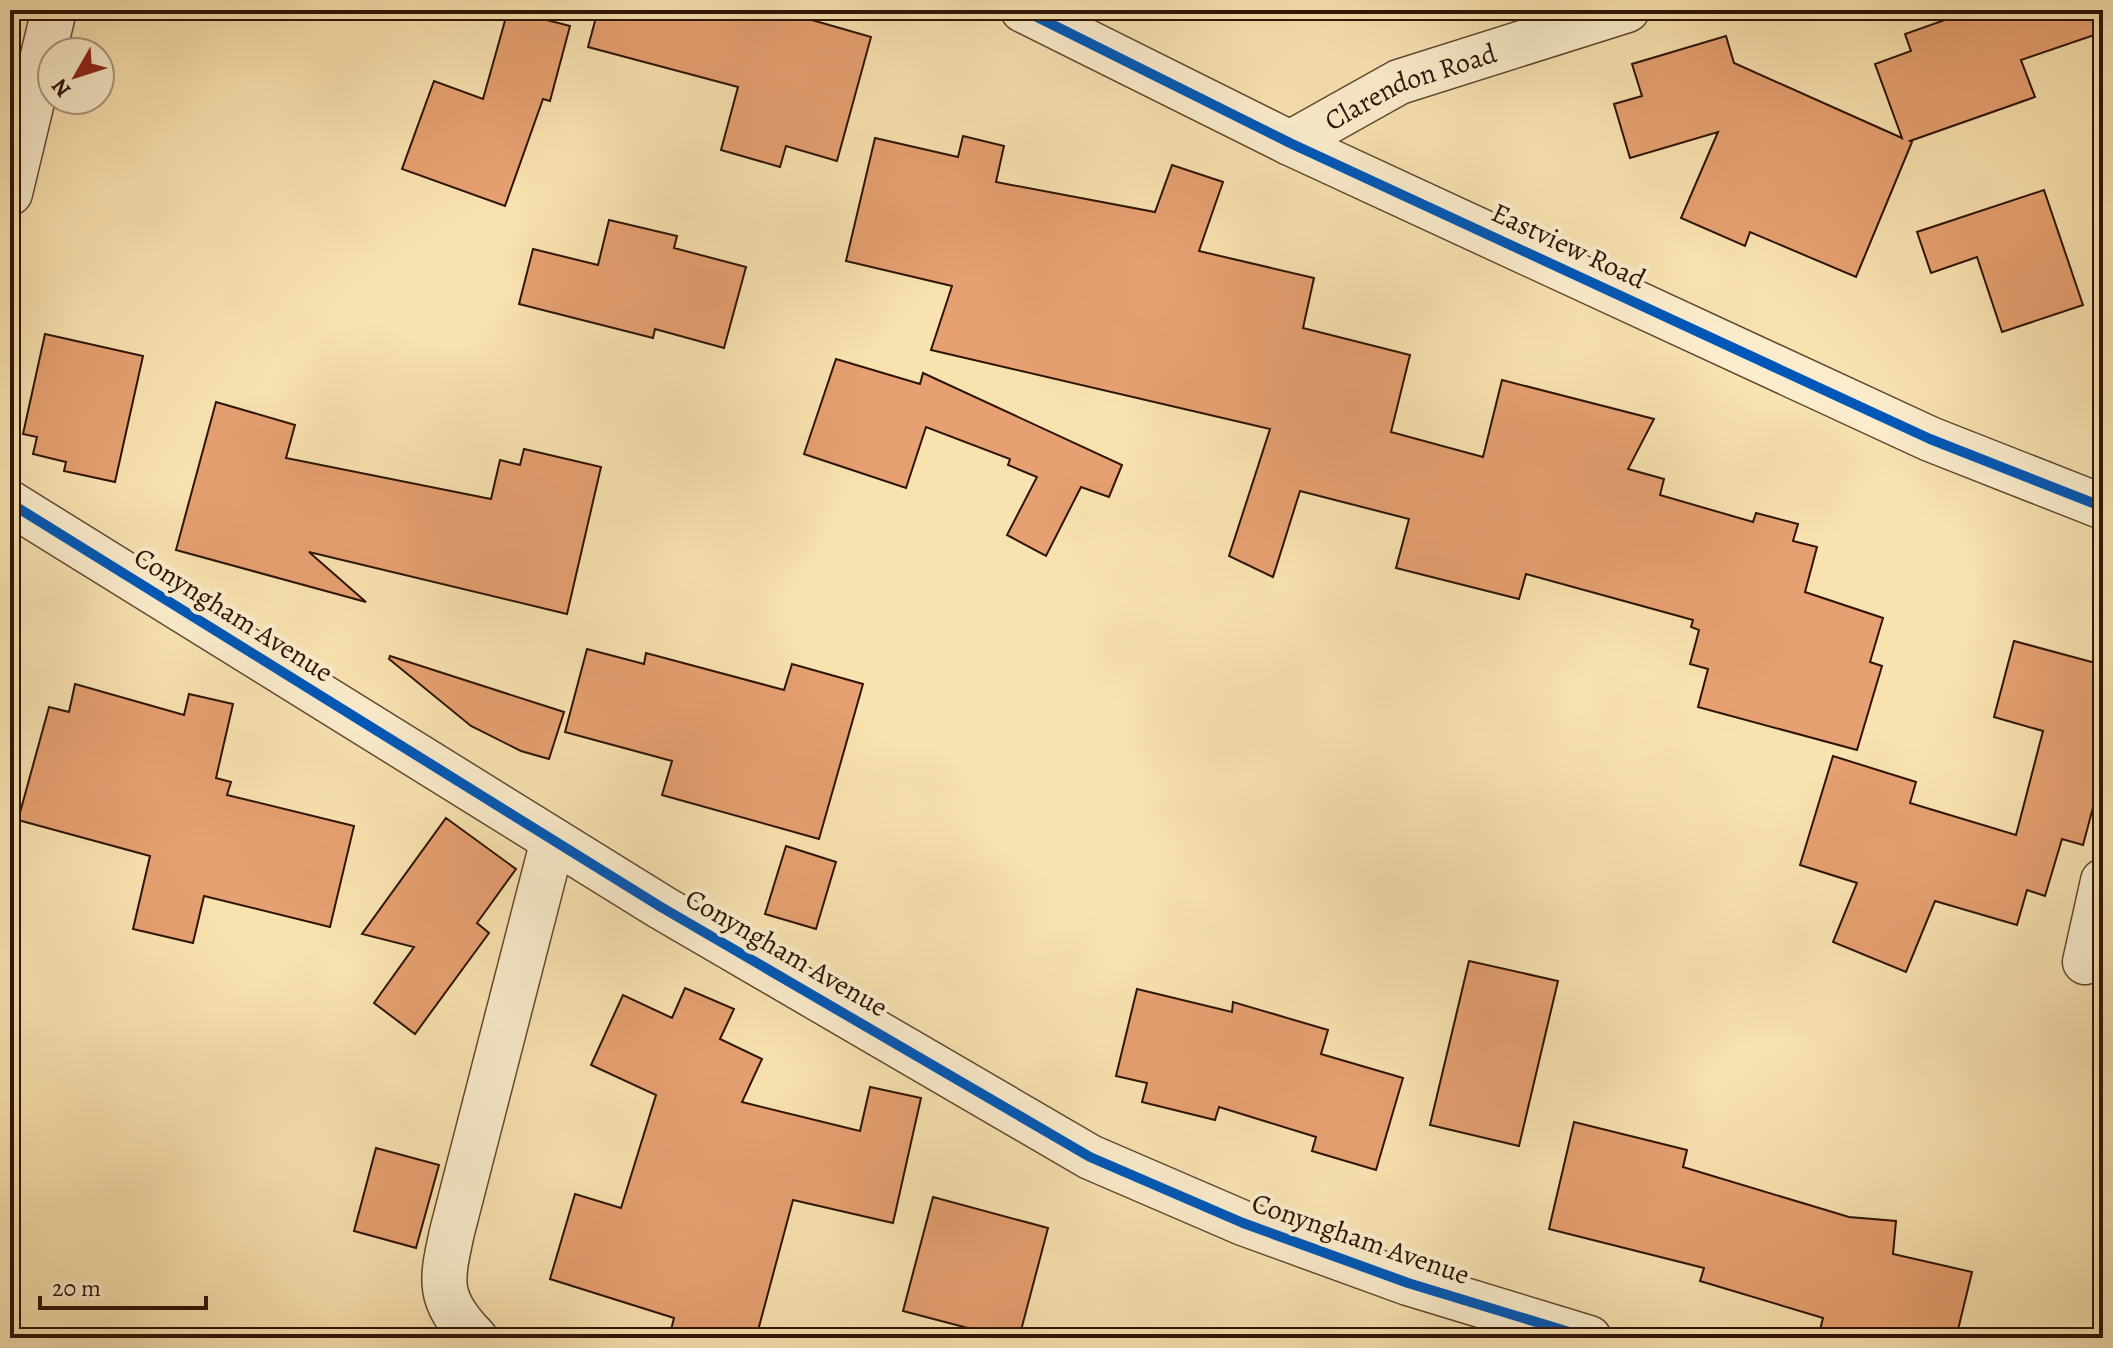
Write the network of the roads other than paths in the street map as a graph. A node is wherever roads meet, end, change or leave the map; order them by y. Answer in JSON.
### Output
{"nodes":[{"id":1,"x":54,"y":10,"type":"edge"},
{"id":2,"x":1023,"y":10,"type":"edge"},
{"id":3,"x":1627,"y":10,"type":"edge"},
{"id":4,"x":1290,"y":143,"type":"junction"},
{"id":5,"x":10,"y":193,"type":"edge"},
{"id":6,"x":10,"y":503,"type":"edge"},
{"id":7,"x":2103,"y":507,"type":"edge"},
{"id":8,"x":553,"y":840,"type":"junction"},
{"id":9,"x":2103,"y":881,"type":"edge"},
{"id":10,"x":2085,"y":962,"type":"dead end"},
{"id":11,"x":475,"y":1338,"type":"edge"},
{"id":12,"x":1589,"y":1338,"type":"edge"}],
"edges":[{"from":1,"to":5,"type":"street"},
{"from":2,"to":4,"type":"street","name":"Eastview Road"},
{"from":3,"to":4,"type":"street","name":"Clarendon Road"},
{"from":4,"to":7,"type":"street","name":"Eastview Road"},
{"from":6,"to":8,"type":"street","name":"Conyngham Avenue"},
{"from":8,"to":11,"type":"street"},
{"from":8,"to":12,"type":"street","name":"Conyngham Avenue"},
{"from":9,"to":10,"type":"street"}]}
